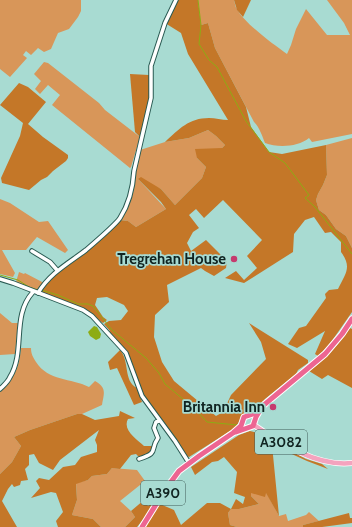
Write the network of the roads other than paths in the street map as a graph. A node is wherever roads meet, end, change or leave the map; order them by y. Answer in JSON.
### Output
{"nodes":[{"id":1,"x":176,"y":0,"type":"edge"},
{"id":2,"x":32,"y":251,"type":"dead end"},
{"id":3,"x":57,"y":270,"type":"junction"},
{"id":4,"x":0,"y":279,"type":"edge"},
{"id":5,"x":40,"y":291,"type":"junction"},
{"id":6,"x":33,"y":292,"type":"junction"},
{"id":7,"x":352,"y":319,"type":"edge"},
{"id":8,"x":0,"y":389,"type":"edge"},
{"id":9,"x":272,"y":398,"type":"junction"},
{"id":10,"x":248,"y":416,"type":"junction"},
{"id":11,"x":160,"y":421,"type":"junction"},
{"id":12,"x":243,"y":421,"type":"junction"},
{"id":13,"x":254,"y":423,"type":"junction"},
{"id":14,"x":247,"y":428,"type":"junction"},
{"id":15,"x":233,"y":433,"type":"junction"},
{"id":16,"x":139,"y":459,"type":"dead end"},
{"id":17,"x":189,"y":463,"type":"junction"},
{"id":18,"x":352,"y":463,"type":"edge"},
{"id":19,"x":142,"y":527,"type":"edge"}],
"edges":[{"from":1,"to":3,"type":"street"},
{"from":2,"to":3,"type":"street"},
{"from":3,"to":5,"type":"street"},
{"from":4,"to":6,"type":"street"},
{"from":5,"to":6,"type":"street"},
{"from":5,"to":11,"type":"street"},
{"from":6,"to":8,"type":"street"},
{"from":7,"to":9,"type":"highway"},
{"from":9,"to":10,"type":"highway"},
{"from":9,"to":13,"type":"highway"},
{"from":10,"to":12,"type":"highway"},
{"from":10,"to":13,"type":"highway"},
{"from":11,"to":16,"type":"street"},
{"from":11,"to":17,"type":"street"},
{"from":12,"to":14,"type":"highway"},
{"from":12,"to":15,"type":"highway"},
{"from":13,"to":14,"type":"highway"},
{"from":13,"to":18,"type":"main road","number":"A3082"},
{"from":14,"to":15,"type":"highway"},
{"from":15,"to":17,"type":"highway","number":"A390"},
{"from":17,"to":19,"type":"highway","number":"A390"}]}
